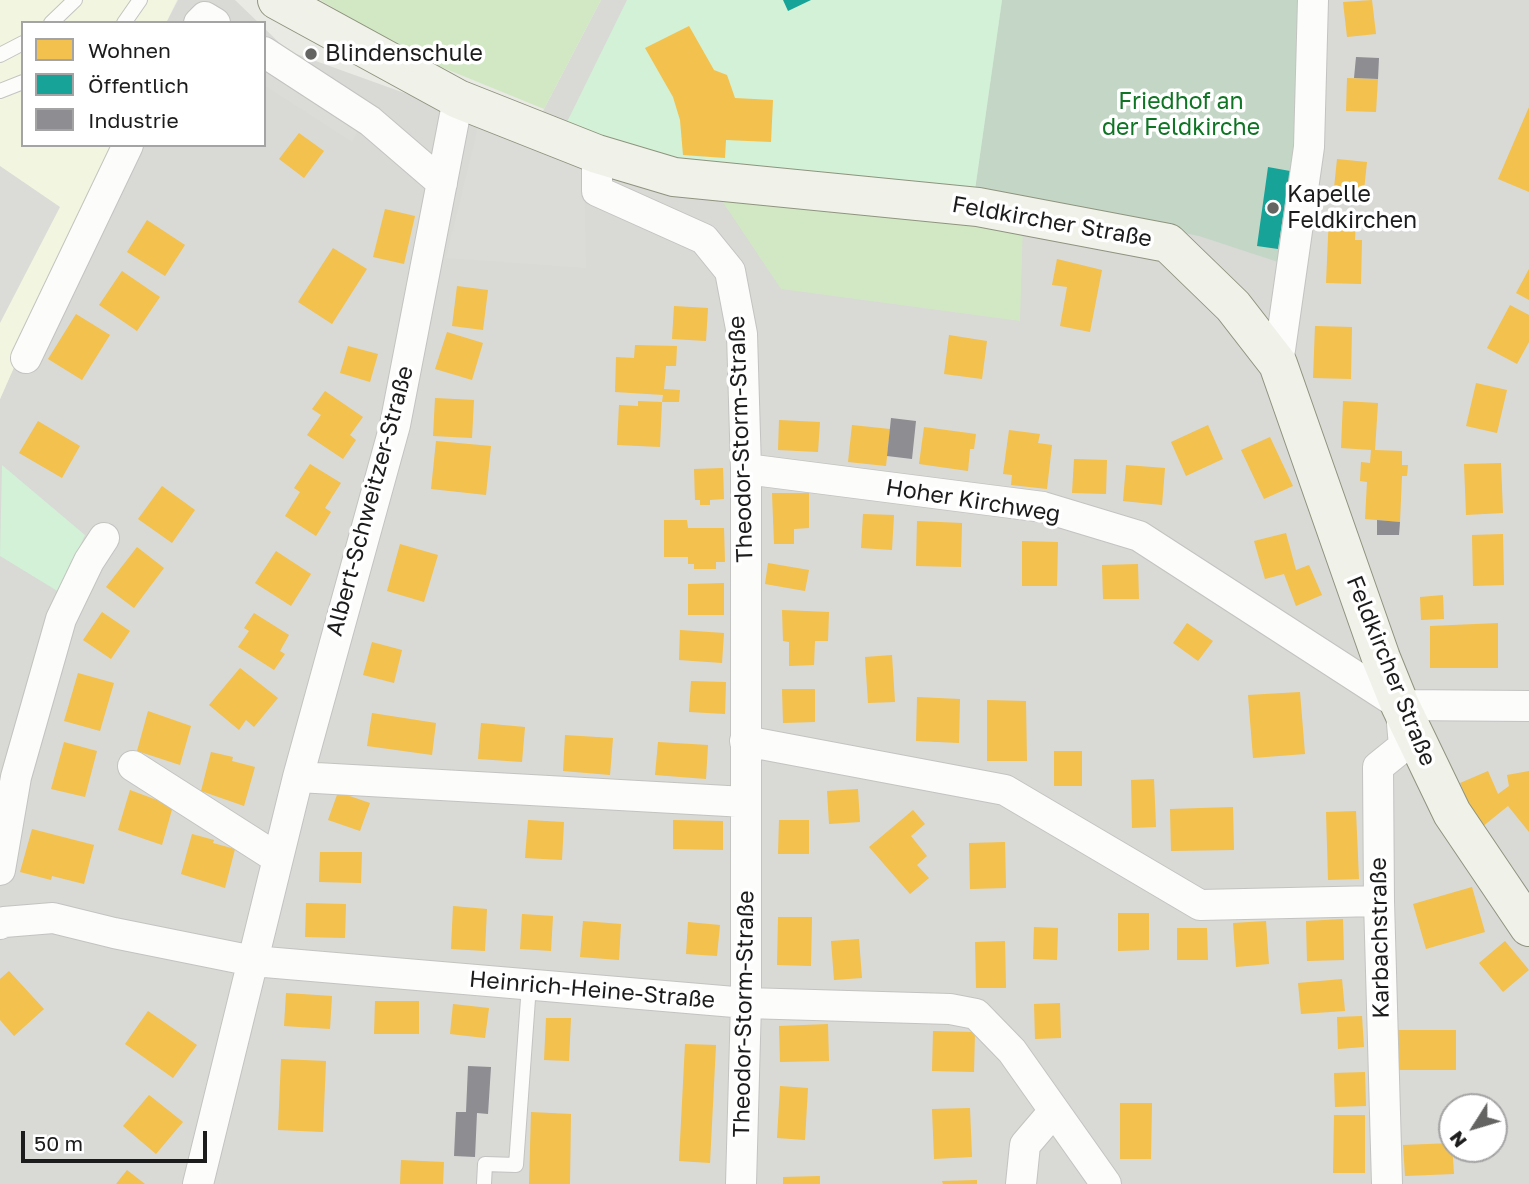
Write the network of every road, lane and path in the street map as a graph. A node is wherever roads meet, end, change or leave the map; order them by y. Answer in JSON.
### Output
{"nodes":[{"id":1,"x":75,"y":0,"type":"edge"},
{"id":2,"x":140,"y":0,"type":"edge"},
{"id":3,"x":277,"y":0,"type":"edge"},
{"id":4,"x":1313,"y":0,"type":"edge"},
{"id":5,"x":53,"y":21,"type":"edge"},
{"id":6,"x":125,"y":21,"type":"edge"},
{"id":7,"x":21,"y":44,"type":"edge"},
{"id":8,"x":266,"y":53,"type":"edge"},
{"id":9,"x":0,"y":55,"type":"edge"},
{"id":10,"x":21,"y":83,"type":"edge"},
{"id":11,"x":0,"y":91,"type":"edge"},
{"id":12,"x":458,"y":99,"type":"junction"},
{"id":13,"x":127,"y":147,"type":"edge"},
{"id":14,"x":597,"y":154,"type":"junction"},
{"id":15,"x":442,"y":183,"type":"junction"},
{"id":16,"x":26,"y":359,"type":"dead end"},
{"id":17,"x":1278,"y":364,"type":"junction"},
{"id":18,"x":746,"y":469,"type":"junction"},
{"id":19,"x":104,"y":538,"type":"dead end"},
{"id":20,"x":1400,"y":705,"type":"junction"},
{"id":21,"x":1529,"y":706,"type":"edge"},
{"id":22,"x":745,"y":741,"type":"junction"},
{"id":23,"x":133,"y":766,"type":"dead end"},
{"id":24,"x":298,"y":777,"type":"junction"},
{"id":25,"x":745,"y":802,"type":"junction"},
{"id":26,"x":277,"y":858,"type":"junction"},
{"id":27,"x":0,"y":870,"type":"edge"},
{"id":28,"x":1379,"y":901,"type":"junction"},
{"id":29,"x":1,"y":917,"type":"edge"},
{"id":30,"x":1529,"y":927,"type":"edge"},
{"id":31,"x":253,"y":961,"type":"junction"},
{"id":32,"x":529,"y":985,"type":"junction"},
{"id":33,"x":746,"y":1003,"type":"junction"},
{"id":34,"x":1054,"y":1111,"type":"junction"},
{"id":35,"x":198,"y":1184,"type":"edge"},
{"id":36,"x":484,"y":1184,"type":"edge"},
{"id":37,"x":741,"y":1184,"type":"edge"},
{"id":38,"x":1021,"y":1184,"type":"edge"},
{"id":39,"x":1106,"y":1184,"type":"edge"},
{"id":40,"x":1387,"y":1184,"type":"edge"}],
"edges":[{"from":1,"to":5,"type":"lane"},
{"from":2,"to":6,"type":"lane"},
{"from":3,"to":12,"type":"street","name":"Feldkircher Straße"},
{"from":4,"to":17,"type":"street"},
{"from":7,"to":9,"type":"lane"},
{"from":8,"to":15,"type":"street"},
{"from":10,"to":11,"type":"lane"},
{"from":12,"to":14,"type":"street","name":"Feldkircher Straße"},
{"from":12,"to":15,"type":"street","name":"Albert-Schweitzer-Straße"},
{"from":13,"to":16,"type":"street"},
{"from":14,"to":17,"type":"street","name":"Feldkircher Straße"},
{"from":14,"to":18,"type":"street","name":"Theodor-Storm-Straße"},
{"from":15,"to":24,"type":"street","name":"Albert-Schweitzer-Straße"},
{"from":17,"to":20,"type":"street","name":"Feldkircher Straße"},
{"from":18,"to":20,"type":"street","name":"Hoher Kirchweg"},
{"from":18,"to":22,"type":"street","name":"Theodor-Storm-Straße"},
{"from":19,"to":27,"type":"street"},
{"from":20,"to":21,"type":"street"},
{"from":20,"to":28,"type":"street","name":"Karbachstraße"},
{"from":20,"to":30,"type":"street","name":"Feldkircher Straße"},
{"from":22,"to":25,"type":"street","name":"Theodor-Storm-Straße"},
{"from":22,"to":28,"type":"street"},
{"from":23,"to":26,"type":"street"},
{"from":24,"to":25,"type":"street"},
{"from":24,"to":26,"type":"street","name":"Albert-Schweitzer-Straße"},
{"from":25,"to":33,"type":"street","name":"Theodor-Storm-Straße"},
{"from":26,"to":31,"type":"street","name":"Albert-Schweitzer-Straße"},
{"from":28,"to":40,"type":"street","name":"Karbachstraße"},
{"from":29,"to":31,"type":"street","name":"Heinrich-Heine-Straße"},
{"from":31,"to":32,"type":"street","name":"Heinrich-Heine-Straße"},
{"from":31,"to":35,"type":"street","name":"Albert-Schweitzer-Straße"},
{"from":32,"to":33,"type":"street","name":"Heinrich-Heine-Straße"},
{"from":32,"to":36,"type":"lane"},
{"from":33,"to":34,"type":"street","name":"Heinrich-Heine-Straße"},
{"from":33,"to":37,"type":"street","name":"Theodor-Storm-Straße"},
{"from":34,"to":38,"type":"street"},
{"from":34,"to":39,"type":"street","name":"Heinrich-Heine-Straße"}]}
